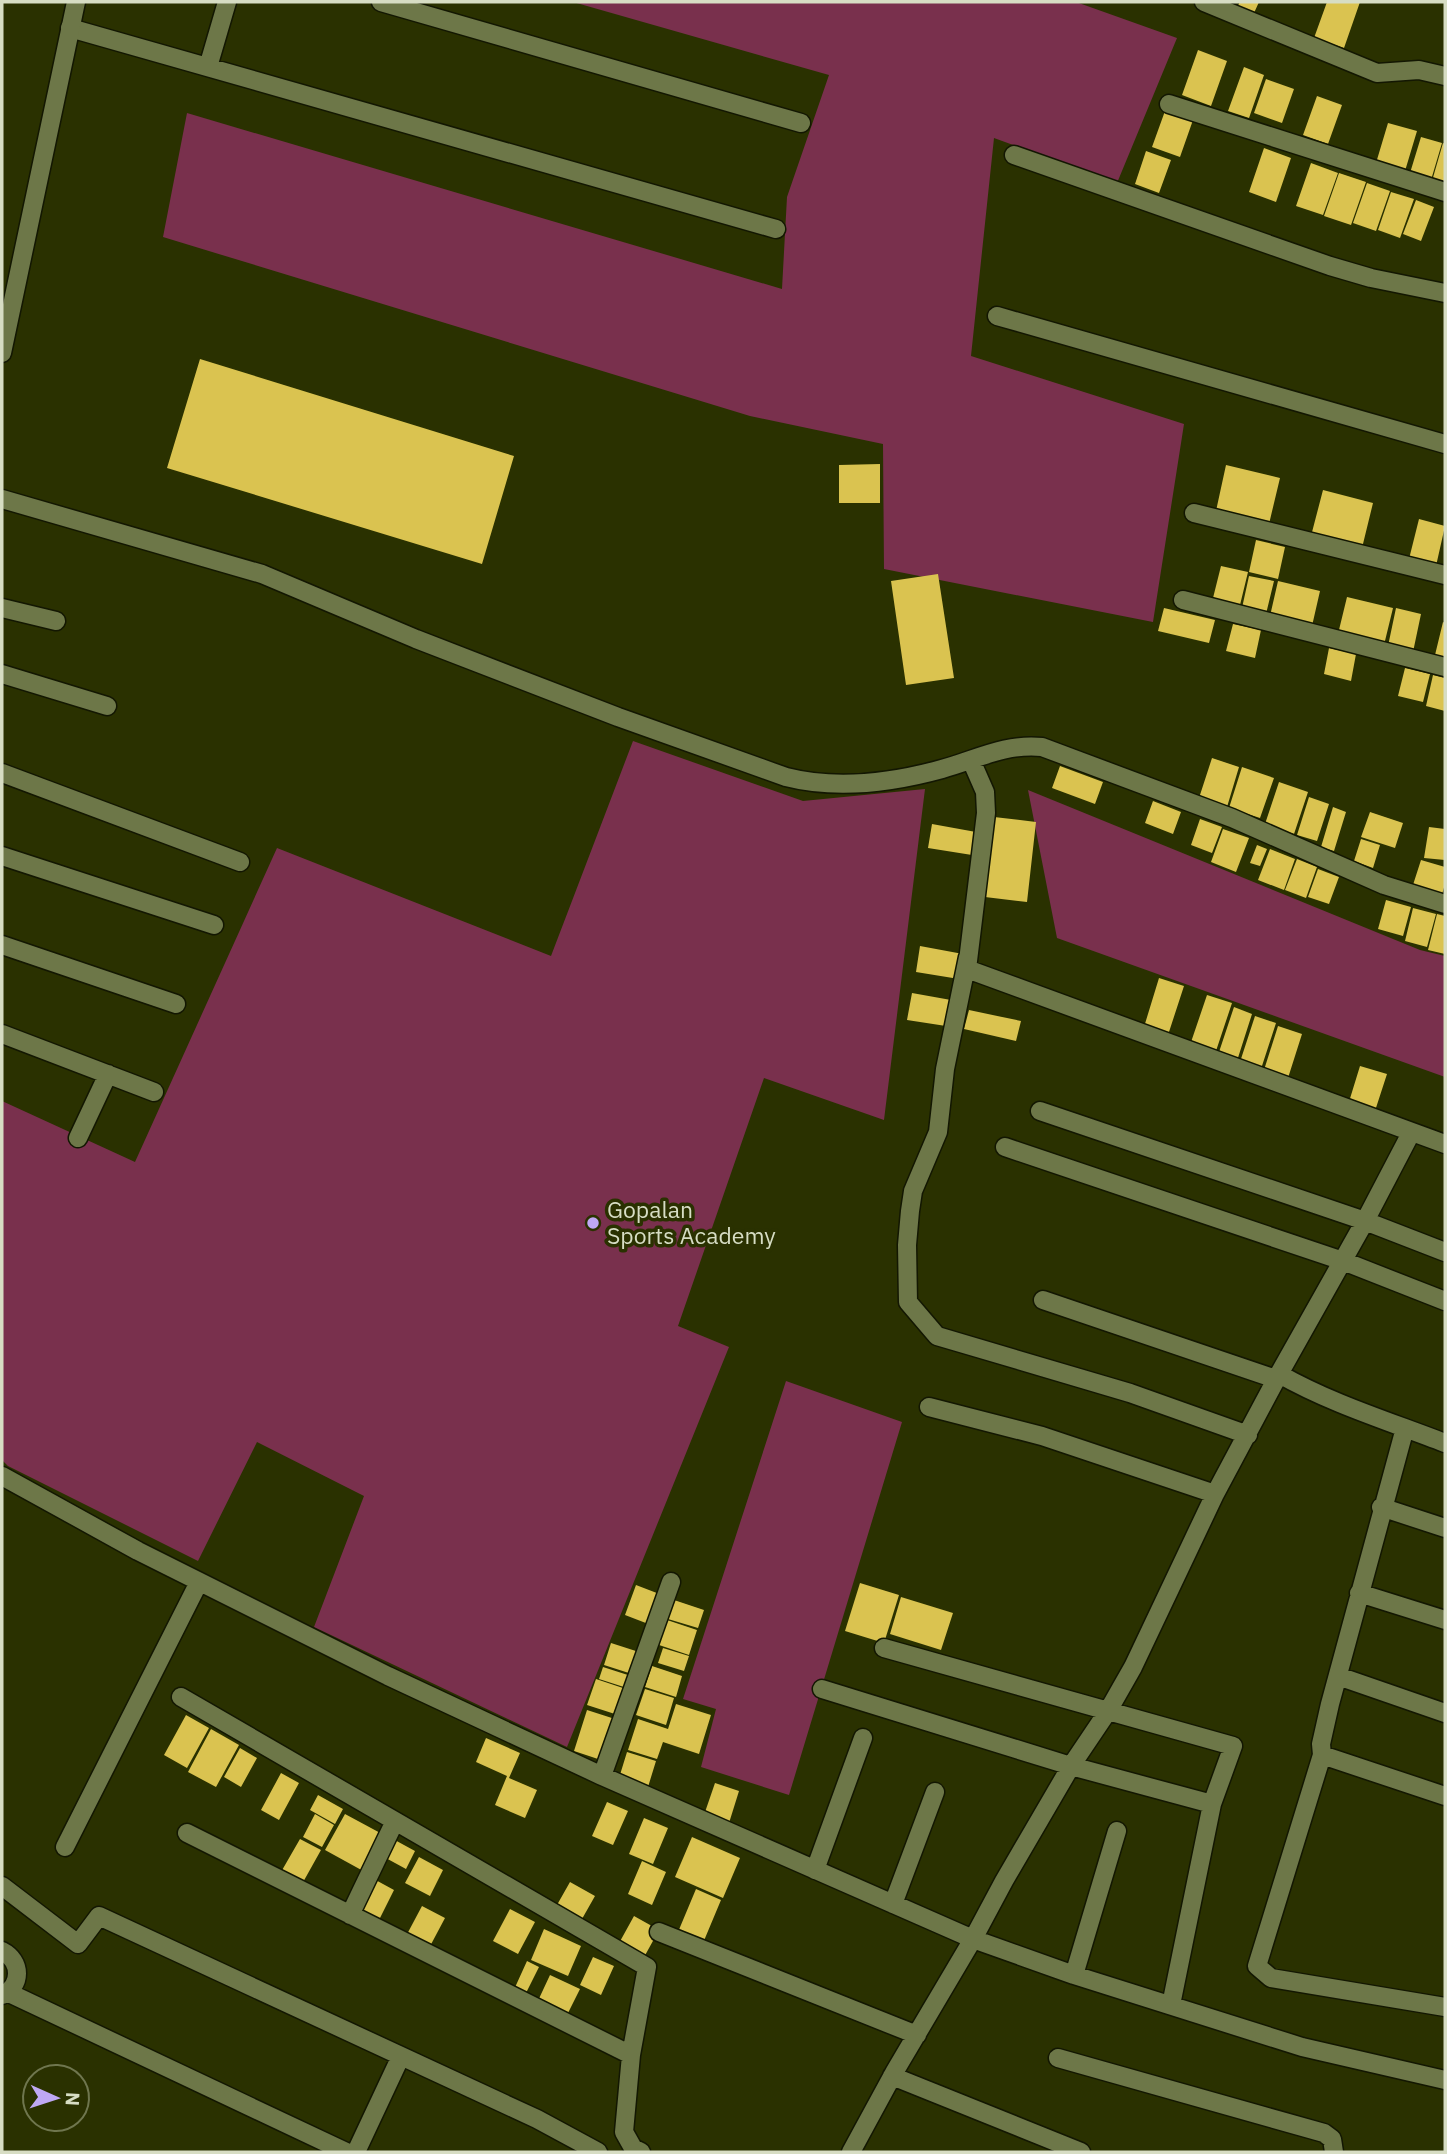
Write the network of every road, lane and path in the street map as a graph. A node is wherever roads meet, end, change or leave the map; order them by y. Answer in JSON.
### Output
{"nodes":[{"id":1,"x":76,"y":2,"type":"edge"},
{"id":2,"x":227,"y":2,"type":"edge"},
{"id":3,"x":381,"y":2,"type":"edge"},
{"id":4,"x":1204,"y":2,"type":"edge"},
{"id":5,"x":71,"y":28,"type":"junction"},
{"id":6,"x":208,"y":67,"type":"junction"},
{"id":7,"x":1445,"y":76,"type":"edge"},
{"id":8,"x":1170,"y":104,"type":"dead end"},
{"id":9,"x":801,"y":123,"type":"dead end"},
{"id":10,"x":1014,"y":155,"type":"dead end"},
{"id":11,"x":1445,"y":192,"type":"edge"},
{"id":12,"x":776,"y":229,"type":"dead end"},
{"id":13,"x":1445,"y":293,"type":"edge"},
{"id":14,"x":997,"y":316,"type":"dead end"},
{"id":15,"x":2,"y":353,"type":"edge"},
{"id":16,"x":1445,"y":444,"type":"edge"},
{"id":17,"x":2,"y":499,"type":"edge"},
{"id":18,"x":1194,"y":513,"type":"dead end"},
{"id":19,"x":1445,"y":575,"type":"edge"},
{"id":20,"x":1183,"y":600,"type":"dead end"},
{"id":21,"x":2,"y":608,"type":"edge"},
{"id":22,"x":56,"y":621,"type":"dead end"},
{"id":23,"x":1445,"y":667,"type":"edge"},
{"id":24,"x":2,"y":674,"type":"edge"},
{"id":25,"x":107,"y":706,"type":"dead end"},
{"id":26,"x":971,"y":760,"type":"junction"},
{"id":27,"x":2,"y":773,"type":"edge"},
{"id":28,"x":2,"y":856,"type":"edge"},
{"id":29,"x":240,"y":862,"type":"dead end"},
{"id":30,"x":1445,"y":904,"type":"edge"},
{"id":31,"x":214,"y":925,"type":"dead end"},
{"id":32,"x":2,"y":946,"type":"edge"},
{"id":33,"x":968,"y":957,"type":"junction"},
{"id":34,"x":176,"y":1004,"type":"dead end"},
{"id":35,"x":2,"y":1034,"type":"edge"},
{"id":36,"x":108,"y":1074,"type":"junction"},
{"id":37,"x":153,"y":1092,"type":"dead end"},
{"id":38,"x":1040,"y":1111,"type":"dead end"},
{"id":39,"x":1411,"y":1133,"type":"junction"},
{"id":40,"x":78,"y":1138,"type":"dead end"},
{"id":41,"x":1445,"y":1144,"type":"edge"},
{"id":42,"x":1006,"y":1147,"type":"dead end"},
{"id":43,"x":1365,"y":1222,"type":"junction"},
{"id":44,"x":1445,"y":1252,"type":"edge"},
{"id":45,"x":1343,"y":1261,"type":"junction"},
{"id":46,"x":1043,"y":1300,"type":"dead end"},
{"id":47,"x":1445,"y":1301,"type":"edge"},
{"id":48,"x":1277,"y":1377,"type":"junction"},
{"id":49,"x":929,"y":1407,"type":"dead end"},
{"id":50,"x":1405,"y":1428,"type":"junction"},
{"id":51,"x":1248,"y":1434,"type":"junction"},
{"id":52,"x":1445,"y":1443,"type":"edge"},
{"id":53,"x":2,"y":1476,"type":"edge"},
{"id":54,"x":1215,"y":1494,"type":"junction"},
{"id":55,"x":1381,"y":1507,"type":"junction"},
{"id":56,"x":1445,"y":1528,"type":"edge"},
{"id":57,"x":199,"y":1582,"type":"junction"},
{"id":58,"x":671,"y":1582,"type":"dead end"},
{"id":59,"x":1360,"y":1593,"type":"junction"},
{"id":60,"x":1445,"y":1620,"type":"edge"},
{"id":61,"x":884,"y":1648,"type":"dead end"},
{"id":62,"x":1338,"y":1676,"type":"junction"},
{"id":63,"x":822,"y":1689,"type":"dead end"},
{"id":64,"x":181,"y":1697,"type":"dead end"},
{"id":65,"x":1108,"y":1711,"type":"junction"},
{"id":66,"x":1445,"y":1713,"type":"edge"},
{"id":67,"x":863,"y":1738,"type":"dead end"},
{"id":68,"x":1322,"y":1755,"type":"junction"},
{"id":69,"x":1071,"y":1766,"type":"junction"},
{"id":70,"x":603,"y":1776,"type":"junction"},
{"id":71,"x":934,"y":1792,"type":"dead end"},
{"id":72,"x":1445,"y":1796,"type":"edge"},
{"id":73,"x":1212,"y":1804,"type":"junction"},
{"id":74,"x":395,"y":1821,"type":"junction"},
{"id":75,"x":1117,"y":1831,"type":"dead end"},
{"id":76,"x":187,"y":1833,"type":"dead end"},
{"id":77,"x":65,"y":1847,"type":"dead end"},
{"id":78,"x":815,"y":1870,"type":"junction"},
{"id":79,"x":2,"y":1886,"type":"edge"},
{"id":80,"x":893,"y":1904,"type":"junction"},
{"id":81,"x":351,"y":1915,"type":"junction"},
{"id":82,"x":659,"y":1932,"type":"dead end"},
{"id":83,"x":973,"y":1940,"type":"junction"},
{"id":84,"x":2,"y":1951,"type":"edge"},
{"id":85,"x":1074,"y":1975,"type":"junction"},
{"id":86,"x":4,"y":1994,"type":"edge"},
{"id":87,"x":1171,"y":2005,"type":"junction"},
{"id":88,"x":1445,"y":2007,"type":"edge"},
{"id":89,"x":917,"y":2035,"type":"junction"},
{"id":90,"x":631,"y":2055,"type":"junction"},
{"id":91,"x":401,"y":2056,"type":"junction"},
{"id":92,"x":1058,"y":2058,"type":"dead end"},
{"id":93,"x":892,"y":2076,"type":"junction"},
{"id":94,"x":1445,"y":2080,"type":"edge"},
{"id":95,"x":853,"y":2149,"type":"edge"},
{"id":96,"x":346,"y":2152,"type":"edge"},
{"id":97,"x":356,"y":2152,"type":"edge"},
{"id":98,"x":598,"y":2152,"type":"edge"},
{"id":99,"x":641,"y":2152,"type":"edge"},
{"id":100,"x":872,"y":2152,"type":"edge"},
{"id":101,"x":1081,"y":2152,"type":"edge"},
{"id":102,"x":1334,"y":2152,"type":"edge"}],
"edges":[{"from":1,"to":5,"type":"street"},
{"from":2,"to":6,"type":"street"},
{"from":3,"to":9,"type":"street"},
{"from":4,"to":7,"type":"street"},
{"from":5,"to":6,"type":"street"},
{"from":5,"to":15,"type":"street"},
{"from":6,"to":12,"type":"street"},
{"from":8,"to":11,"type":"street"},
{"from":10,"to":13,"type":"street"},
{"from":14,"to":16,"type":"street"},
{"from":17,"to":26,"type":"street"},
{"from":18,"to":19,"type":"street"},
{"from":20,"to":23,"type":"street"},
{"from":21,"to":22,"type":"street"},
{"from":24,"to":25,"type":"street"},
{"from":26,"to":30,"type":"street"},
{"from":26,"to":33,"type":"street"},
{"from":27,"to":29,"type":"street"},
{"from":28,"to":31,"type":"street"},
{"from":32,"to":34,"type":"street"},
{"from":33,"to":39,"type":"street"},
{"from":33,"to":51,"type":"street"},
{"from":35,"to":36,"type":"street"},
{"from":36,"to":37,"type":"street"},
{"from":36,"to":40,"type":"street"},
{"from":38,"to":43,"type":"street"},
{"from":39,"to":41,"type":"street"},
{"from":39,"to":43,"type":"street"},
{"from":42,"to":45,"type":"street"},
{"from":43,"to":44,"type":"street"},
{"from":43,"to":45,"type":"street"},
{"from":45,"to":47,"type":"street"},
{"from":45,"to":48,"type":"street"},
{"from":46,"to":48,"type":"street"},
{"from":48,"to":50,"type":"street"},
{"from":48,"to":51,"type":"street"},
{"from":49,"to":54,"type":"street"},
{"from":50,"to":52,"type":"street"},
{"from":50,"to":55,"type":"street"},
{"from":51,"to":54,"type":"street"},
{"from":53,"to":57,"type":"street"},
{"from":54,"to":65,"type":"street"},
{"from":55,"to":56,"type":"street"},
{"from":55,"to":59,"type":"street"},
{"from":57,"to":70,"type":"street"},
{"from":57,"to":77,"type":"street"},
{"from":58,"to":70,"type":"street"},
{"from":59,"to":60,"type":"street"},
{"from":59,"to":62,"type":"street"},
{"from":61,"to":65,"type":"street"},
{"from":62,"to":66,"type":"street"},
{"from":62,"to":68,"type":"street"},
{"from":63,"to":69,"type":"street"},
{"from":64,"to":74,"type":"street"},
{"from":65,"to":69,"type":"street"},
{"from":65,"to":73,"type":"street"},
{"from":67,"to":78,"type":"street"},
{"from":68,"to":72,"type":"street"},
{"from":68,"to":88,"type":"street"},
{"from":69,"to":73,"type":"street"},
{"from":69,"to":83,"type":"street"},
{"from":70,"to":78,"type":"street"},
{"from":71,"to":80,"type":"street"},
{"from":73,"to":87,"type":"street"},
{"from":74,"to":81,"type":"street"},
{"from":74,"to":90,"type":"street"},
{"from":75,"to":85,"type":"street"},
{"from":76,"to":81,"type":"street"},
{"from":78,"to":80,"type":"street"},
{"from":79,"to":91,"type":"street"},
{"from":80,"to":83,"type":"street"},
{"from":81,"to":90,"type":"street"},
{"from":82,"to":89,"type":"street"},
{"from":83,"to":85,"type":"street"},
{"from":83,"to":89,"type":"street"},
{"from":84,"to":86,"type":"street"},
{"from":85,"to":87,"type":"street"},
{"from":86,"to":96,"type":"street"},
{"from":87,"to":94,"type":"street"},
{"from":89,"to":93,"type":"street"},
{"from":90,"to":99,"type":"street"},
{"from":91,"to":97,"type":"street"},
{"from":91,"to":98,"type":"street"},
{"from":92,"to":102,"type":"street"},
{"from":93,"to":95,"type":"street"},
{"from":93,"to":101,"type":"street"},
{"from":95,"to":100,"type":"street"}]}
